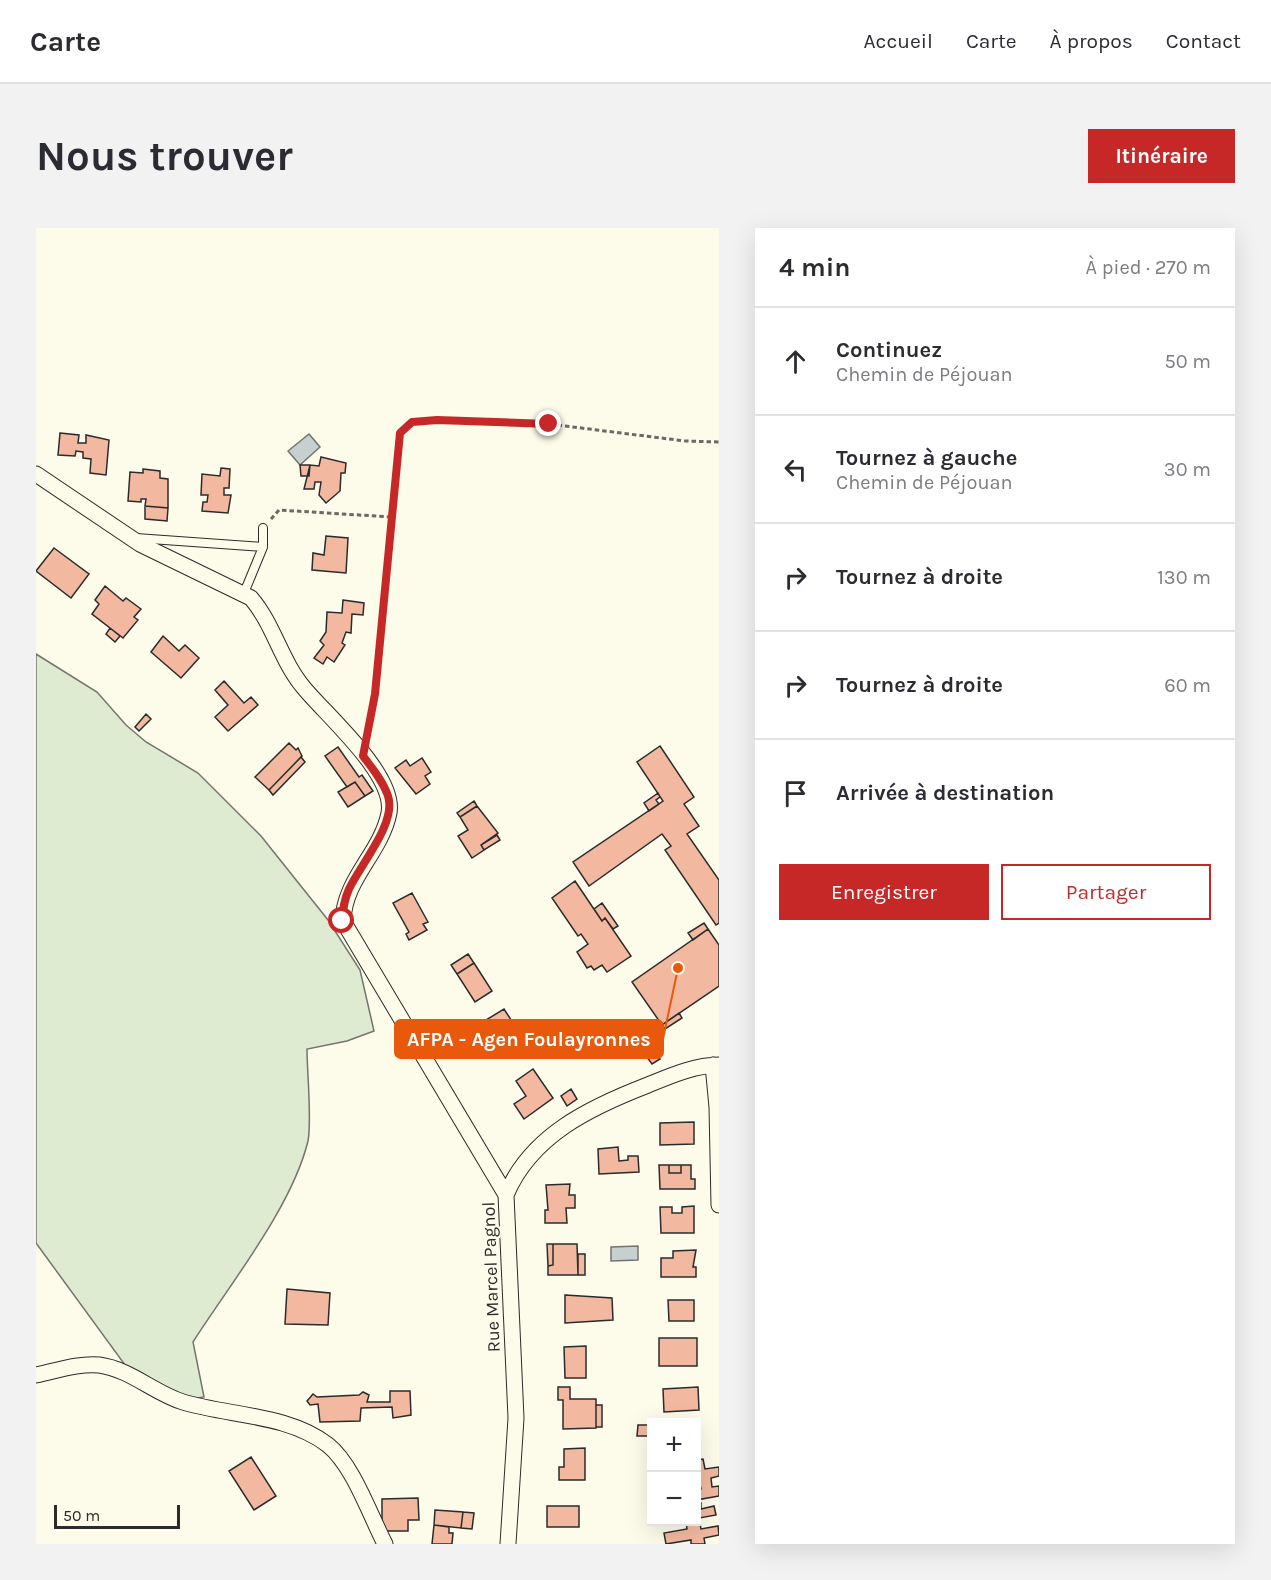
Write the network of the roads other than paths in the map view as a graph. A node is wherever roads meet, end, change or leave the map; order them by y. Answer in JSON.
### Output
{"nodes":[{"id":1,"x":36,"y":474,"type":"edge"},
{"id":2,"x":262,"y":528,"type":"road end"},
{"id":3,"x":129,"y":537,"type":"junction"},
{"id":4,"x":263,"y":547,"type":"junction"},
{"id":5,"x":244,"y":593,"type":"junction"},
{"id":6,"x":716,"y":1065,"type":"edge"},
{"id":7,"x":506,"y":1195,"type":"junction"},
{"id":8,"x":719,"y":1205,"type":"edge"},
{"id":9,"x":36,"y":1375,"type":"edge"},
{"id":10,"x":385,"y":1544,"type":"edge"},
{"id":11,"x":508,"y":1544,"type":"edge"}],
"edges":[{"from":1,"to":3,"type":"street"},
{"from":2,"to":4,"type":"lane"},
{"from":3,"to":4,"type":"lane"},
{"from":3,"to":5,"type":"street"},
{"from":4,"to":5,"type":"lane"},
{"from":5,"to":7,"type":"street"},
{"from":6,"to":7,"type":"street","name":"Rue Marcel Pagnol"},
{"from":6,"to":8,"type":"street"},
{"from":7,"to":11,"type":"street","name":"Rue Marcel Pagnol"},
{"from":9,"to":10,"type":"street"}]}
